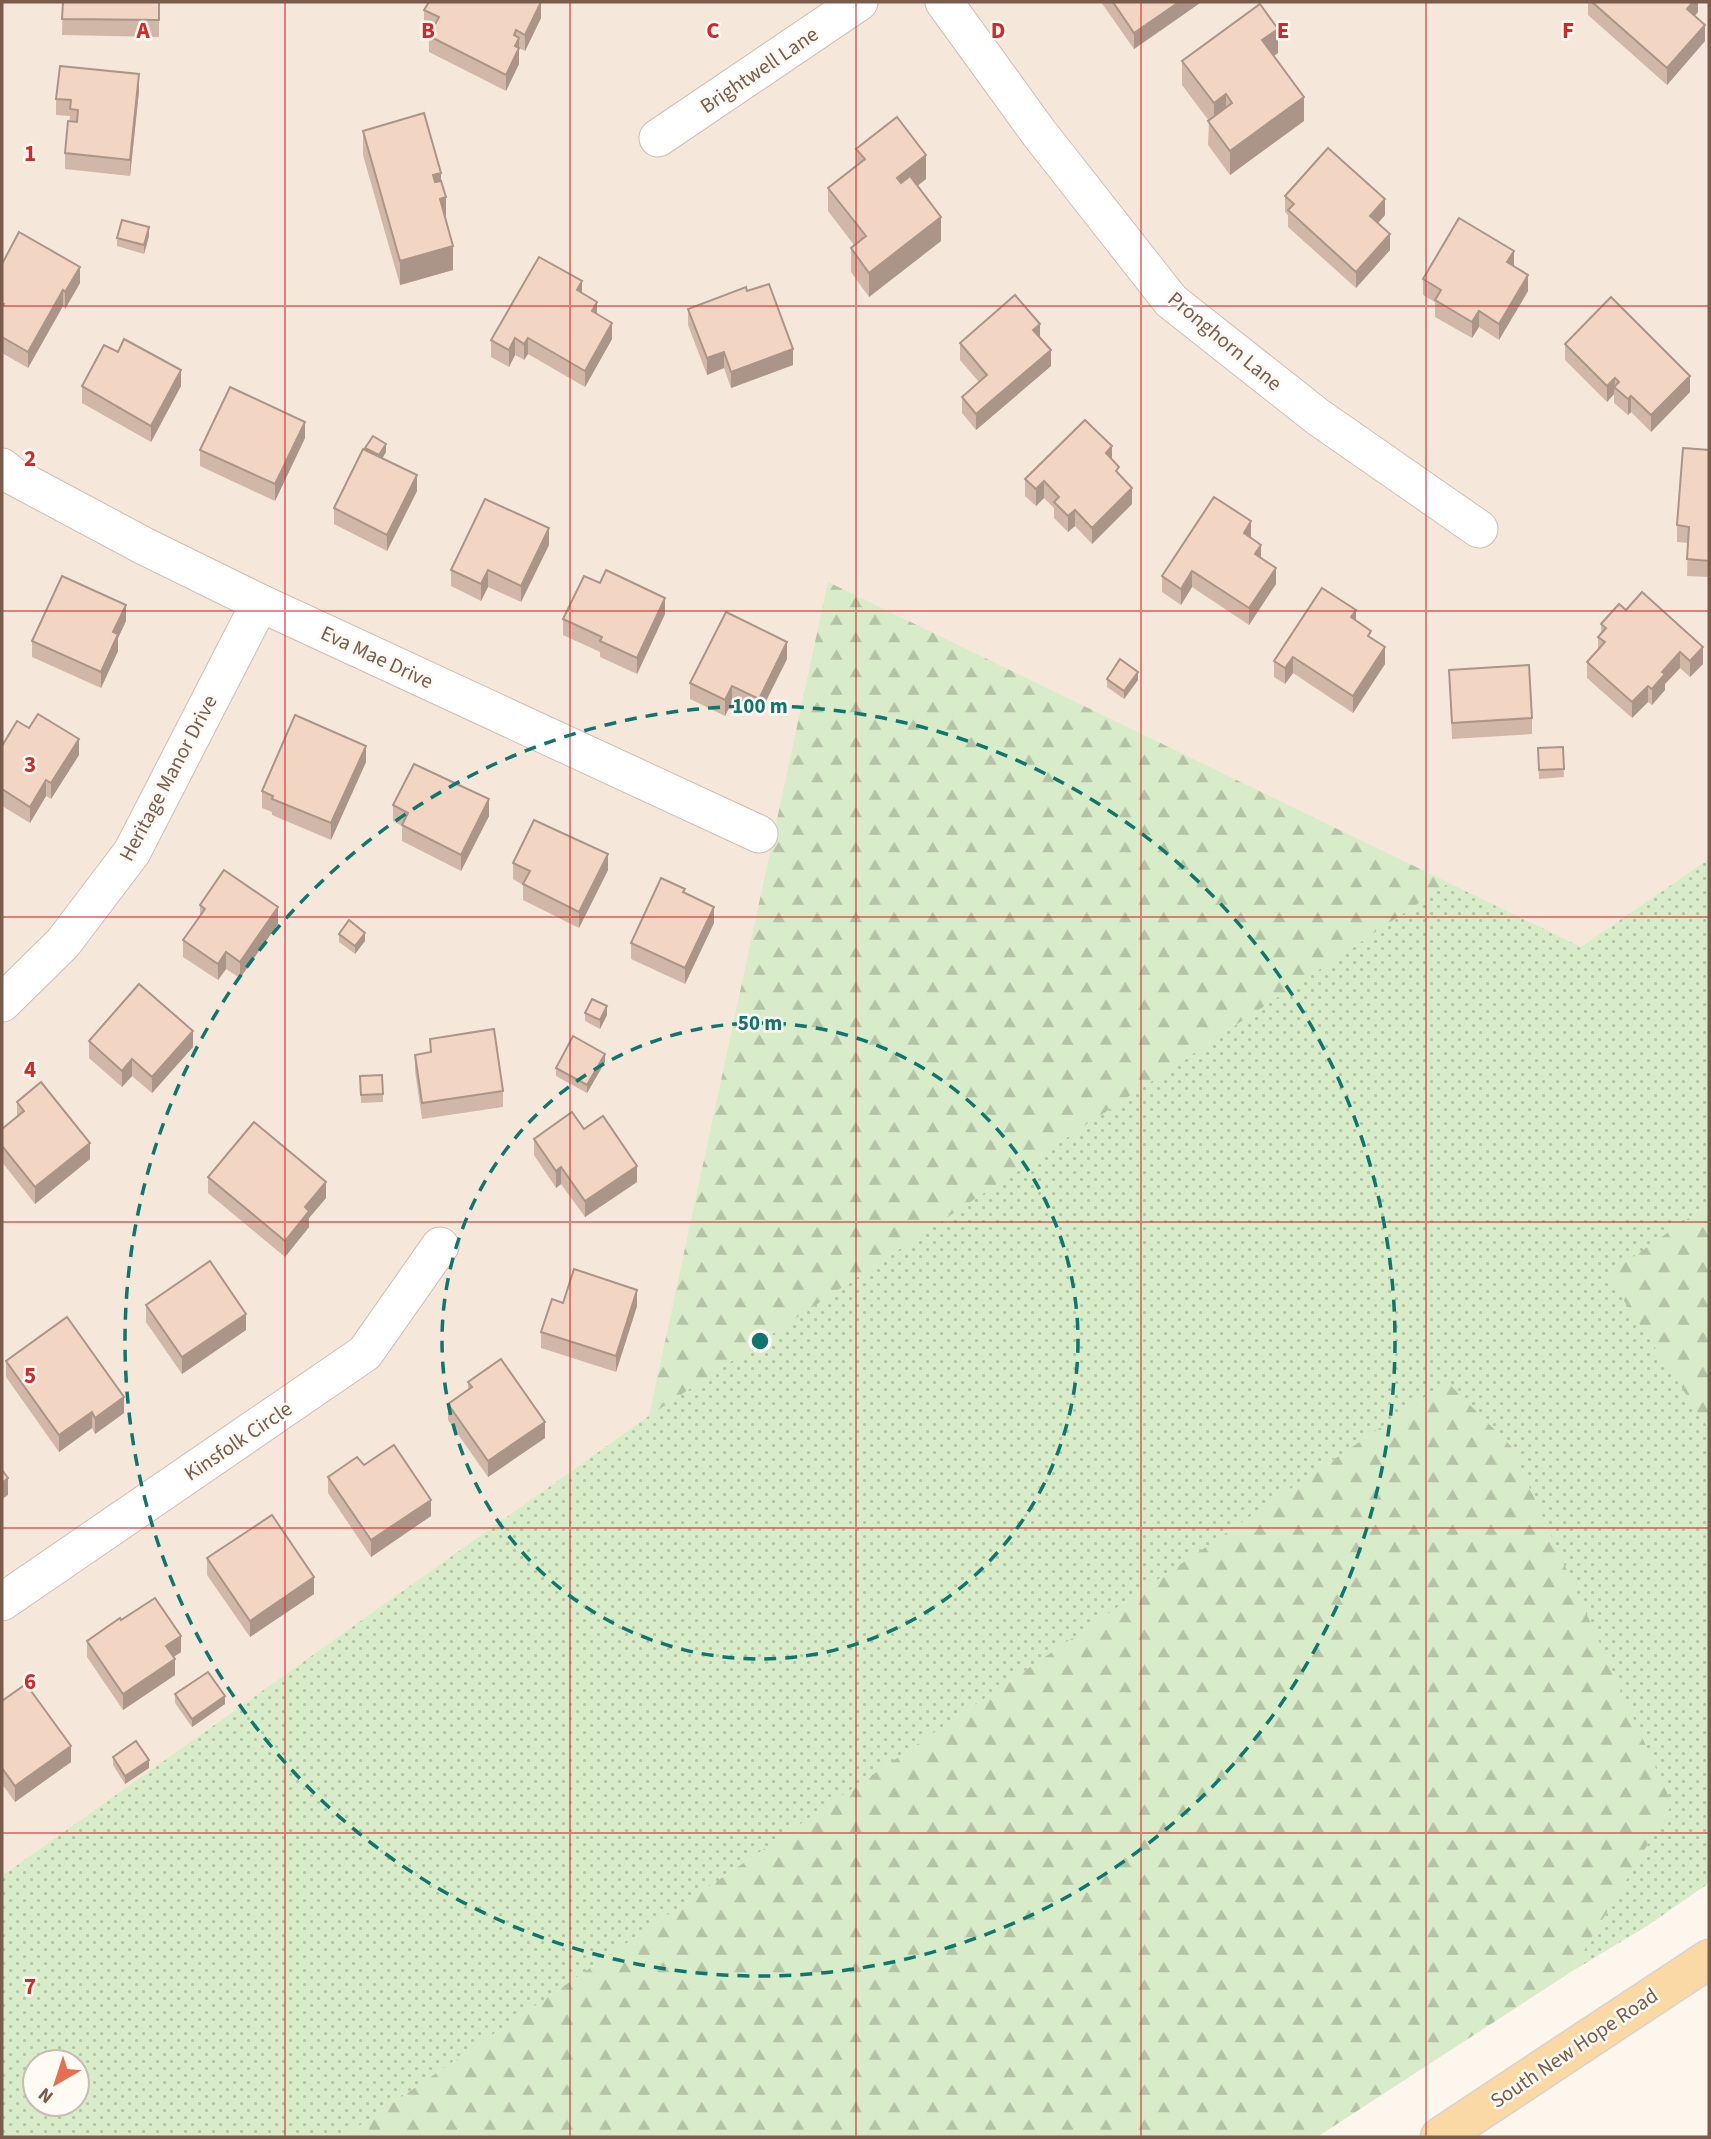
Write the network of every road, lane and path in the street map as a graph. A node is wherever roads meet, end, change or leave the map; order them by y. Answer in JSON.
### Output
{"nodes":[{"id":1,"x":859,"y":2,"type":"edge"},
{"id":2,"x":944,"y":2,"type":"edge"},
{"id":3,"x":658,"y":138,"type":"dead end"},
{"id":4,"x":2,"y":467,"type":"edge"},
{"id":5,"x":1479,"y":529,"type":"dead end"},
{"id":6,"x":260,"y":603,"type":"junction"},
{"id":7,"x":759,"y":834,"type":"dead end"},
{"id":8,"x":2,"y":1003,"type":"edge"},
{"id":9,"x":440,"y":1246,"type":"dead end"},
{"id":10,"x":2,"y":1602,"type":"edge"},
{"id":11,"x":1709,"y":1959,"type":"edge"},
{"id":12,"x":1440,"y":2137,"type":"edge"}],
"edges":[{"from":1,"to":3,"type":"street","name":"Brightwell Lane"},
{"from":2,"to":5,"type":"street","name":"Pronghorn Lane"},
{"from":4,"to":6,"type":"street","name":"Eva Mae Drive"},
{"from":6,"to":7,"type":"street","name":"Eva Mae Drive"},
{"from":6,"to":8,"type":"street","name":"Heritage Manor Drive"},
{"from":9,"to":10,"type":"street","name":"Kinsfolk Circle"},
{"from":11,"to":12,"type":"main road","name":"South New Hope Road"}]}
